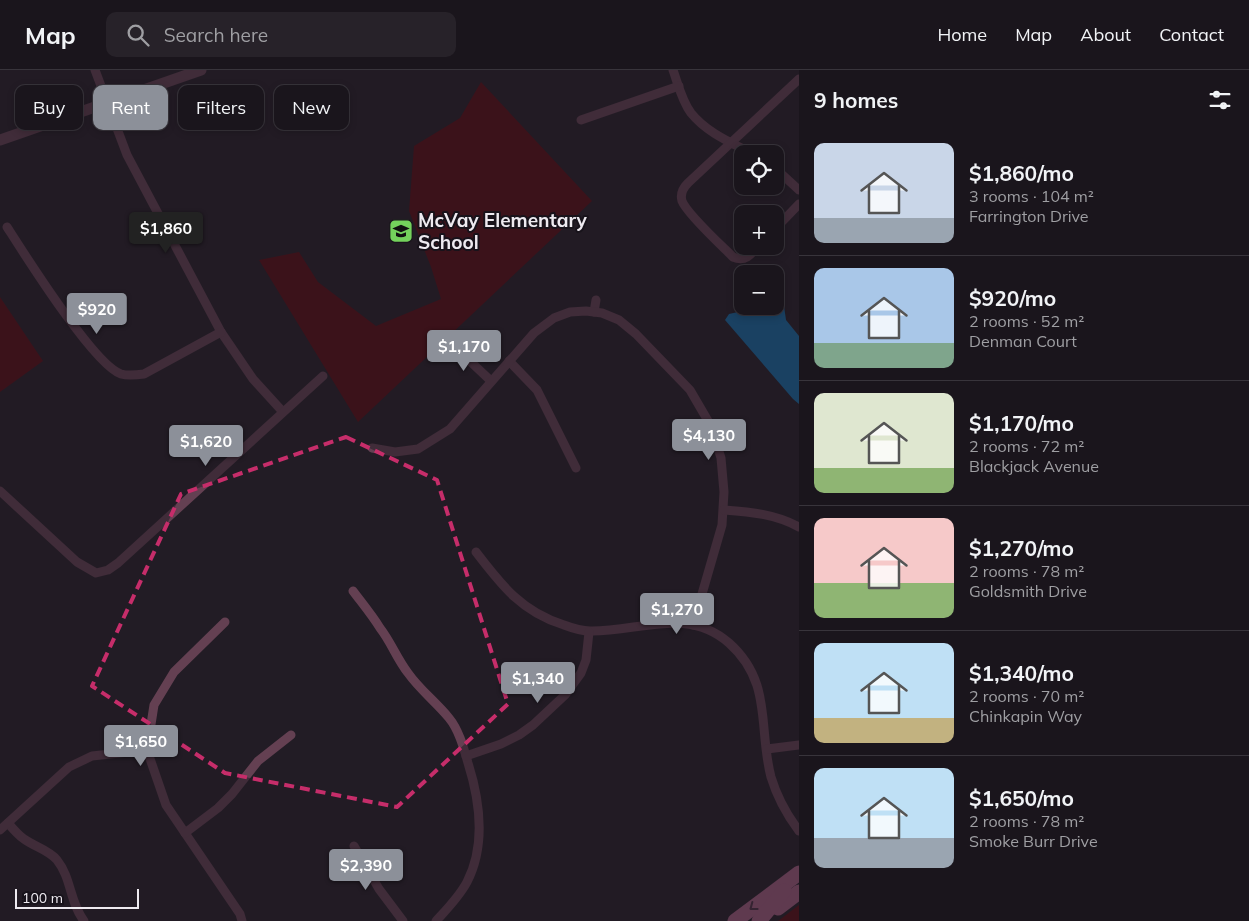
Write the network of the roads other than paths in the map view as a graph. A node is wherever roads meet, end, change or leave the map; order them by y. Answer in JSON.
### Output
{"nodes":[{"id":1,"x":95,"y":70,"type":"edge"},
{"id":2,"x":200,"y":70,"type":"edge"},
{"id":3,"x":673,"y":70,"type":"edge"},
{"id":4,"x":799,"y":79,"type":"edge"},
{"id":5,"x":100,"y":85,"type":"edge"},
{"id":6,"x":157,"y":85,"type":"edge"},
{"id":7,"x":678,"y":86,"type":"junction"},
{"id":8,"x":93,"y":108,"type":"edge"},
{"id":9,"x":581,"y":120,"type":"dead end"},
{"id":10,"x":117,"y":130,"type":"edge"},
{"id":11,"x":0,"y":140,"type":"edge"},
{"id":12,"x":731,"y":143,"type":"junction"},
{"id":13,"x":735,"y":145,"type":"edge"},
{"id":14,"x":784,"y":176,"type":"edge"},
{"id":15,"x":799,"y":190,"type":"edge"},
{"id":16,"x":799,"y":204,"type":"edge"},
{"id":17,"x":784,"y":220,"type":"edge"},
{"id":18,"x":7,"y":226,"type":"dead end"},
{"id":19,"x":749,"y":255,"type":"edge"},
{"id":20,"x":596,"y":300,"type":"dead end"},
{"id":21,"x":594,"y":312,"type":"junction"},
{"id":22,"x":221,"y":332,"type":"junction"},
{"id":23,"x":454,"y":346,"type":"dead end"},
{"id":24,"x":509,"y":360,"type":"junction"},
{"id":25,"x":322,"y":376,"type":"dead end"},
{"id":26,"x":491,"y":381,"type":"junction"},
{"id":27,"x":283,"y":412,"type":"junction"},
{"id":28,"x":372,"y":448,"type":"dead end"},
{"id":29,"x":576,"y":468,"type":"dead end"},
{"id":30,"x":0,"y":491,"type":"edge"},
{"id":31,"x":724,"y":510,"type":"junction"},
{"id":32,"x":799,"y":527,"type":"edge"},
{"id":33,"x":476,"y":552,"type":"dead end"},
{"id":34,"x":353,"y":592,"type":"dead end"},
{"id":35,"x":225,"y":622,"type":"dead end"},
{"id":36,"x":693,"y":625,"type":"junction"},
{"id":37,"x":589,"y":632,"type":"junction"},
{"id":38,"x":291,"y":735,"type":"dead end"},
{"id":39,"x":799,"y":745,"type":"edge"},
{"id":40,"x":767,"y":748,"type":"junction"},
{"id":41,"x":147,"y":750,"type":"junction"},
{"id":42,"x":466,"y":756,"type":"junction"},
{"id":43,"x":8,"y":823,"type":"junction"},
{"id":44,"x":0,"y":830,"type":"edge"},
{"id":45,"x":799,"y":831,"type":"edge"},
{"id":46,"x":185,"y":833,"type":"junction"},
{"id":47,"x":354,"y":846,"type":"dead end"},
{"id":48,"x":799,"y":873,"type":"edge"},
{"id":49,"x":799,"y":880,"type":"edge"},
{"id":50,"x":799,"y":892,"type":"edge"},
{"id":51,"x":84,"y":921,"type":"edge"},
{"id":52,"x":242,"y":921,"type":"edge"},
{"id":53,"x":403,"y":921,"type":"edge"},
{"id":54,"x":436,"y":921,"type":"edge"},
{"id":55,"x":735,"y":921,"type":"edge"},
{"id":56,"x":760,"y":921,"type":"edge"}],
"edges":[{"from":1,"to":5,"type":"street"},
{"from":2,"to":6,"type":"street"},
{"from":3,"to":7,"type":"street"},
{"from":4,"to":12,"type":"street"},
{"from":7,"to":9,"type":"street"},
{"from":7,"to":12,"type":"street"},
{"from":8,"to":11,"type":"street"},
{"from":10,"to":22,"type":"street"},
{"from":12,"to":13,"type":"street"},
{"from":12,"to":19,"type":"street"},
{"from":14,"to":15,"type":"street"},
{"from":16,"to":17,"type":"street"},
{"from":18,"to":22,"type":"street"},
{"from":20,"to":21,"type":"street"},
{"from":21,"to":24,"type":"street"},
{"from":21,"to":31,"type":"street"},
{"from":22,"to":27,"type":"street"},
{"from":23,"to":26,"type":"street"},
{"from":24,"to":26,"type":"street"},
{"from":24,"to":29,"type":"street"},
{"from":25,"to":27,"type":"street"},
{"from":26,"to":28,"type":"street"},
{"from":27,"to":30,"type":"street"},
{"from":31,"to":32,"type":"street"},
{"from":31,"to":36,"type":"street"},
{"from":33,"to":37,"type":"street"},
{"from":34,"to":42,"type":"street"},
{"from":35,"to":41,"type":"street"},
{"from":36,"to":37,"type":"street"},
{"from":36,"to":40,"type":"street"},
{"from":37,"to":42,"type":"street"},
{"from":38,"to":46,"type":"street"},
{"from":39,"to":40,"type":"street"},
{"from":40,"to":45,"type":"street"},
{"from":41,"to":43,"type":"street"},
{"from":41,"to":46,"type":"street"},
{"from":42,"to":54,"type":"street"},
{"from":43,"to":44,"type":"street"},
{"from":43,"to":51,"type":"street"},
{"from":46,"to":52,"type":"street"},
{"from":47,"to":53,"type":"street"},
{"from":48,"to":55,"type":"main road","one_way":true},
{"from":49,"to":56,"type":"main road"},
{"from":50,"to":56,"type":"main road"}]}
